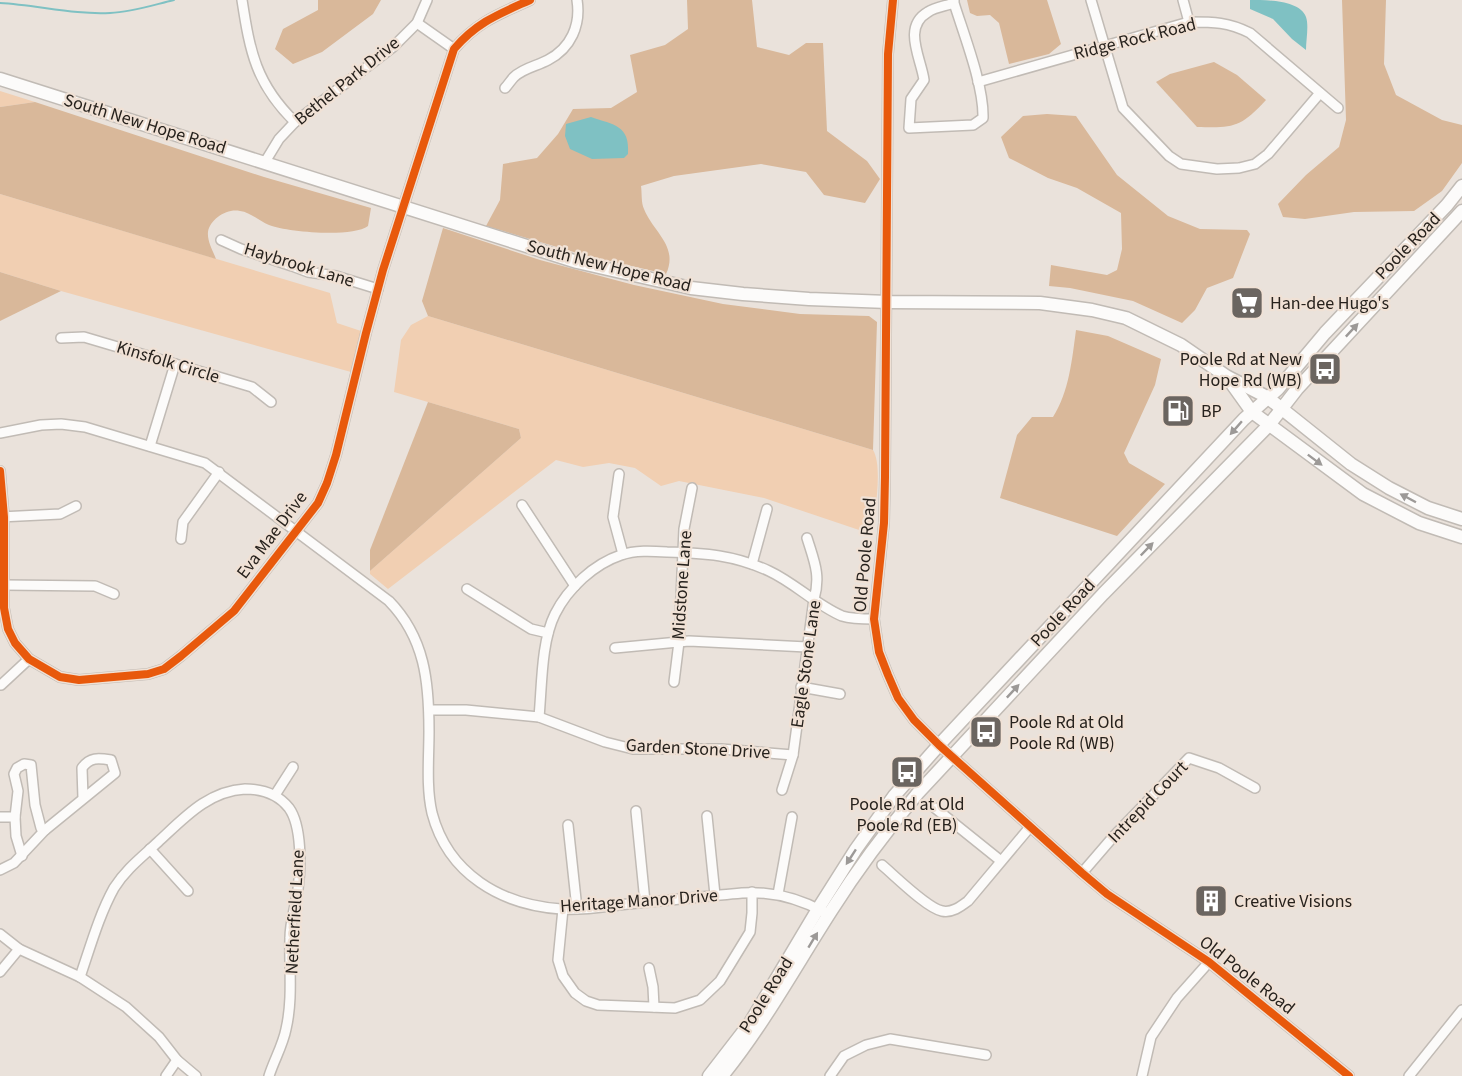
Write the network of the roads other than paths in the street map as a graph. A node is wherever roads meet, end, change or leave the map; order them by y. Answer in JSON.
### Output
{"nodes":[{"id":1,"x":242,"y":0,"type":"edge"},
{"id":2,"x":427,"y":0,"type":"edge"},
{"id":3,"x":530,"y":0,"type":"edge"},
{"id":4,"x":577,"y":0,"type":"edge"},
{"id":5,"x":892,"y":0,"type":"edge"},
{"id":6,"x":1091,"y":0,"type":"edge"},
{"id":7,"x":1183,"y":0,"type":"edge"},
{"id":8,"x":954,"y":2,"type":"edge"},
{"id":9,"x":1189,"y":22,"type":"junction"},
{"id":10,"x":417,"y":23,"type":"junction"},
{"id":11,"x":1104,"y":46,"type":"junction"},
{"id":12,"x":454,"y":49,"type":"junction"},
{"id":13,"x":0,"y":79,"type":"edge"},
{"id":14,"x":978,"y":82,"type":"junction"},
{"id":15,"x":505,"y":88,"type":"dead end"},
{"id":16,"x":1320,"y":93,"type":"junction"},
{"id":17,"x":1338,"y":108,"type":"dead end"},
{"id":18,"x":295,"y":122,"type":"junction"},
{"id":19,"x":265,"y":162,"type":"junction"},
{"id":20,"x":1462,"y":186,"type":"edge"},
{"id":21,"x":1447,"y":206,"type":"junction"},
{"id":22,"x":404,"y":207,"type":"junction"},
{"id":23,"x":1461,"y":212,"type":"edge"},
{"id":24,"x":221,"y":240,"type":"dead end"},
{"id":25,"x":378,"y":289,"type":"junction"},
{"id":26,"x":888,"y":302,"type":"junction"},
{"id":27,"x":61,"y":338,"type":"dead end"},
{"id":28,"x":175,"y":364,"type":"junction"},
{"id":29,"x":1227,"y":376,"type":"junction"},
{"id":30,"x":1267,"y":398,"type":"junction"},
{"id":31,"x":271,"y":402,"type":"dead end"},
{"id":32,"x":1282,"y":408,"type":"junction"},
{"id":33,"x":1252,"y":412,"type":"junction"},
{"id":34,"x":1269,"y":425,"type":"junction"},
{"id":35,"x":0,"y":433,"type":"edge"},
{"id":36,"x":150,"y":446,"type":"junction"},
{"id":37,"x":0,"y":471,"type":"edge"},
{"id":38,"x":219,"y":472,"type":"junction"},
{"id":39,"x":618,"y":474,"type":"dead end"},
{"id":40,"x":692,"y":488,"type":"dead end"},
{"id":41,"x":522,"y":505,"type":"dead end"},
{"id":42,"x":76,"y":506,"type":"dead end"},
{"id":43,"x":767,"y":509,"type":"dead end"},
{"id":44,"x":2,"y":517,"type":"edge"},
{"id":45,"x":1462,"y":519,"type":"edge"},
{"id":46,"x":296,"y":531,"type":"junction"},
{"id":47,"x":1462,"y":537,"type":"edge"},
{"id":48,"x":807,"y":538,"type":"dead end"},
{"id":49,"x":181,"y":539,"type":"dead end"},
{"id":50,"x":683,"y":552,"type":"junction"},
{"id":51,"x":623,"y":554,"type":"junction"},
{"id":52,"x":752,"y":564,"type":"junction"},
{"id":53,"x":4,"y":585,"type":"junction"},
{"id":54,"x":575,"y":585,"type":"junction"},
{"id":55,"x":467,"y":589,"type":"dead end"},
{"id":56,"x":114,"y":594,"type":"dead end"},
{"id":57,"x":814,"y":599,"type":"junction"},
{"id":58,"x":874,"y":619,"type":"junction"},
{"id":59,"x":548,"y":633,"type":"junction"},
{"id":60,"x":679,"y":642,"type":"junction"},
{"id":61,"x":807,"y":647,"type":"junction"},
{"id":62,"x":615,"y":648,"type":"dead end"},
{"id":63,"x":29,"y":659,"type":"junction"},
{"id":64,"x":674,"y":682,"type":"dead end"},
{"id":65,"x":2,"y":685,"type":"dead end"},
{"id":66,"x":801,"y":687,"type":"junction"},
{"id":67,"x":840,"y":694,"type":"dead end"},
{"id":68,"x":429,"y":710,"type":"junction"},
{"id":69,"x":539,"y":717,"type":"junction"},
{"id":70,"x":939,"y":745,"type":"junction"},
{"id":71,"x":793,"y":755,"type":"junction"},
{"id":72,"x":952,"y":757,"type":"junction"},
{"id":73,"x":293,"y":767,"type":"dead end"},
{"id":74,"x":1255,"y":788,"type":"dead end"},
{"id":75,"x":782,"y":790,"type":"dead end"},
{"id":76,"x":275,"y":795,"type":"junction"},
{"id":77,"x":83,"y":798,"type":"junction"},
{"id":78,"x":935,"y":808,"type":"dead end"},
{"id":79,"x":636,"y":811,"type":"dead end"},
{"id":80,"x":707,"y":816,"type":"dead end"},
{"id":81,"x":0,"y":817,"type":"edge"},
{"id":82,"x":15,"y":817,"type":"junction"},
{"id":83,"x":792,"y":818,"type":"dead end"},
{"id":84,"x":568,"y":825,"type":"dead end"},
{"id":85,"x":1030,"y":827,"type":"junction"},
{"id":86,"x":45,"y":830,"type":"junction"},
{"id":87,"x":150,"y":849,"type":"junction"},
{"id":88,"x":22,"y":856,"type":"junction"},
{"id":89,"x":1001,"y":861,"type":"junction"},
{"id":90,"x":882,"y":865,"type":"dead end"},
{"id":91,"x":0,"y":870,"type":"edge"},
{"id":92,"x":1082,"y":873,"type":"junction"},
{"id":93,"x":188,"y":891,"type":"dead end"},
{"id":94,"x":752,"y":892,"type":"junction"},
{"id":95,"x":778,"y":894,"type":"junction"},
{"id":96,"x":715,"y":895,"type":"junction"},
{"id":97,"x":645,"y":902,"type":"junction"},
{"id":98,"x":563,"y":909,"type":"junction"},
{"id":99,"x":577,"y":909,"type":"junction"},
{"id":100,"x":823,"y":912,"type":"junction"},
{"id":101,"x":0,"y":934,"type":"edge"},
{"id":102,"x":19,"y":949,"type":"junction"},
{"id":103,"x":1209,"y":962,"type":"junction"},
{"id":104,"x":650,"y":968,"type":"dead end"},
{"id":105,"x":0,"y":972,"type":"edge"},
{"id":106,"x":80,"y":977,"type":"junction"},
{"id":107,"x":654,"y":1007,"type":"junction"},
{"id":108,"x":1462,"y":1010,"type":"edge"},
{"id":109,"x":986,"y":1055,"type":"dead end"},
{"id":110,"x":177,"y":1060,"type":"junction"},
{"id":111,"x":166,"y":1076,"type":"edge"},
{"id":112,"x":196,"y":1076,"type":"edge"},
{"id":113,"x":269,"y":1076,"type":"edge"},
{"id":114,"x":709,"y":1076,"type":"edge"},
{"id":115,"x":722,"y":1076,"type":"edge"},
{"id":116,"x":830,"y":1076,"type":"edge"},
{"id":117,"x":1142,"y":1076,"type":"edge"},
{"id":118,"x":1349,"y":1076,"type":"edge"},
{"id":119,"x":1409,"y":1076,"type":"edge"}],
"edges":[{"from":1,"to":18,"type":"street"},
{"from":2,"to":10,"type":"street","name":"Bethel Park Drive"},
{"from":3,"to":12,"type":"street","name":"Eva Mae Drive"},
{"from":4,"to":15,"type":"street"},
{"from":5,"to":26,"type":"street","name":"Old Poole Road"},
{"from":6,"to":11,"type":"street"},
{"from":7,"to":9,"type":"street"},
{"from":8,"to":14,"type":"street"},
{"from":8,"to":14,"type":"street"},
{"from":9,"to":11,"type":"street","name":"Ridge Rock Road"},
{"from":9,"to":16,"type":"street","name":"Ridge Rock Road"},
{"from":10,"to":12,"type":"street"},
{"from":10,"to":18,"type":"street","name":"Bethel Park Drive"},
{"from":11,"to":14,"type":"street","name":"Ridge Rock Road"},
{"from":11,"to":16,"type":"street"},
{"from":12,"to":22,"type":"street","name":"Eva Mae Drive"},
{"from":13,"to":19,"type":"main road","name":"South New Hope Road"},
{"from":16,"to":17,"type":"street","name":"Ridge Rock Road"},
{"from":18,"to":19,"type":"street","name":"Bethel Park Drive"},
{"from":19,"to":22,"type":"main road","name":"South New Hope Road"},
{"from":20,"to":21,"type":"main road","name":"Poole Road"},
{"from":21,"to":23,"type":"main road"},
{"from":21,"to":30,"type":"main road","name":"Poole Road"},
{"from":22,"to":25,"type":"street","name":"Eva Mae Drive"},
{"from":22,"to":26,"type":"main road","name":"South New Hope Road"},
{"from":32,"to":23,"type":"main road","name":"Poole Road","one_way":true},
{"from":24,"to":25,"type":"street","name":"Haybrook Lane"},
{"from":25,"to":46,"type":"street","name":"Eva Mae Drive"},
{"from":26,"to":29,"type":"main road","name":"South New Hope Road"},
{"from":26,"to":58,"type":"street","name":"Old Poole Road"},
{"from":27,"to":28,"type":"street","name":"Kinsfolk Circle"},
{"from":28,"to":31,"type":"street","name":"Kinsfolk Circle"},
{"from":28,"to":36,"type":"street"},
{"from":29,"to":30,"type":"main road","name":"South New Hope Road"},
{"from":29,"to":33,"type":"main road","name":"South New Hope Road"},
{"from":30,"to":32,"type":"main road","name":"South New Hope Road"},
{"from":30,"to":33,"type":"main road","name":"Poole Road"},
{"from":32,"to":34,"type":"main road","name":"Poole Road"},
{"from":45,"to":32,"type":"main road","name":"South New Hope Road","one_way":true},
{"from":33,"to":34,"type":"main road","name":"South New Hope Road"},
{"from":33,"to":70,"type":"main road","name":"Poole Road","one_way":true},
{"from":34,"to":47,"type":"main road","name":"South New Hope Road","one_way":true},
{"from":72,"to":34,"type":"main road","name":"Poole Road","one_way":true},
{"from":35,"to":36,"type":"street","name":"Heritage Manor Drive"},
{"from":36,"to":38,"type":"street","name":"Heritage Manor Drive"},
{"from":37,"to":44,"type":"street","name":"Eva Mae Drive"},
{"from":38,"to":46,"type":"street","name":"Heritage Manor Drive"},
{"from":38,"to":49,"type":"street"},
{"from":39,"to":51,"type":"street"},
{"from":40,"to":50,"type":"street","name":"Midstone Lane"},
{"from":41,"to":54,"type":"street"},
{"from":42,"to":44,"type":"street"},
{"from":43,"to":52,"type":"street"},
{"from":44,"to":53,"type":"street","name":"Eva Mae Drive"},
{"from":46,"to":63,"type":"street","name":"Eva Mae Drive"},
{"from":46,"to":68,"type":"street","name":"Heritage Manor Drive"},
{"from":48,"to":57,"type":"street","name":"Eagle Stone Lane"},
{"from":50,"to":51,"type":"street"},
{"from":50,"to":52,"type":"street"},
{"from":50,"to":60,"type":"street","name":"Midstone Lane"},
{"from":51,"to":54,"type":"street"},
{"from":52,"to":57,"type":"street"},
{"from":53,"to":56,"type":"street"},
{"from":53,"to":63,"type":"street","name":"Eva Mae Drive"},
{"from":54,"to":59,"type":"street"},
{"from":55,"to":59,"type":"street"},
{"from":57,"to":58,"type":"street"},
{"from":57,"to":61,"type":"street","name":"Eagle Stone Lane"},
{"from":58,"to":70,"type":"street","name":"Old Poole Road"},
{"from":59,"to":69,"type":"street"},
{"from":60,"to":61,"type":"street"},
{"from":60,"to":62,"type":"street"},
{"from":60,"to":64,"type":"street","name":"Midstone Lane"},
{"from":61,"to":66,"type":"street","name":"Eagle Stone Lane"},
{"from":63,"to":65,"type":"street"},
{"from":66,"to":67,"type":"street"},
{"from":66,"to":71,"type":"street","name":"Eagle Stone Lane"},
{"from":68,"to":69,"type":"street","name":"Garden Stone Drive"},
{"from":68,"to":98,"type":"street","name":"Heritage Manor Drive"},
{"from":69,"to":71,"type":"street","name":"Garden Stone Drive"},
{"from":70,"to":72,"type":"street","name":"Old Poole Road"},
{"from":70,"to":100,"type":"main road","name":"Poole Road","one_way":true},
{"from":71,"to":75,"type":"street","name":"Eagle Stone Lane"},
{"from":72,"to":85,"type":"street","name":"Old Poole Road"},
{"from":72,"to":100,"type":"main road","name":"Poole Road"},
{"from":73,"to":76,"type":"street"},
{"from":74,"to":92,"type":"street","name":"Intrepid Court"},
{"from":76,"to":87,"type":"street"},
{"from":76,"to":113,"type":"street","name":"Netherfield Lane"},
{"from":77,"to":77,"type":"street"},
{"from":77,"to":86,"type":"street"},
{"from":78,"to":89,"type":"street"},
{"from":79,"to":97,"type":"street"},
{"from":80,"to":96,"type":"street"},
{"from":81,"to":82,"type":"street"},
{"from":82,"to":86,"type":"street"},
{"from":82,"to":88,"type":"street"},
{"from":83,"to":95,"type":"street"},
{"from":84,"to":99,"type":"street"},
{"from":85,"to":89,"type":"street"},
{"from":85,"to":92,"type":"street","name":"Old Poole Road"},
{"from":86,"to":88,"type":"street"},
{"from":87,"to":93,"type":"street"},
{"from":87,"to":106,"type":"street"},
{"from":88,"to":91,"type":"street"},
{"from":89,"to":90,"type":"street"},
{"from":92,"to":103,"type":"street","name":"Old Poole Road"},
{"from":94,"to":95,"type":"street","name":"Heritage Manor Drive"},
{"from":94,"to":96,"type":"street","name":"Heritage Manor Drive"},
{"from":94,"to":107,"type":"street"},
{"from":95,"to":100,"type":"street","name":"Heritage Manor Drive"},
{"from":96,"to":97,"type":"street","name":"Heritage Manor Drive"},
{"from":97,"to":99,"type":"street","name":"Heritage Manor Drive"},
{"from":98,"to":99,"type":"street","name":"Heritage Manor Drive"},
{"from":98,"to":107,"type":"street"},
{"from":100,"to":114,"type":"main road","name":"Poole Road"},
{"from":115,"to":100,"type":"main road","name":"Poole Road","one_way":true},
{"from":101,"to":102,"type":"street"},
{"from":102,"to":105,"type":"street"},
{"from":102,"to":106,"type":"street"},
{"from":103,"to":117,"type":"street"},
{"from":103,"to":118,"type":"street","name":"Old Poole Road"},
{"from":104,"to":107,"type":"street"},
{"from":106,"to":110,"type":"street"},
{"from":108,"to":119,"type":"street"},
{"from":109,"to":116,"type":"street"},
{"from":110,"to":111,"type":"street"},
{"from":110,"to":112,"type":"street"}]}
